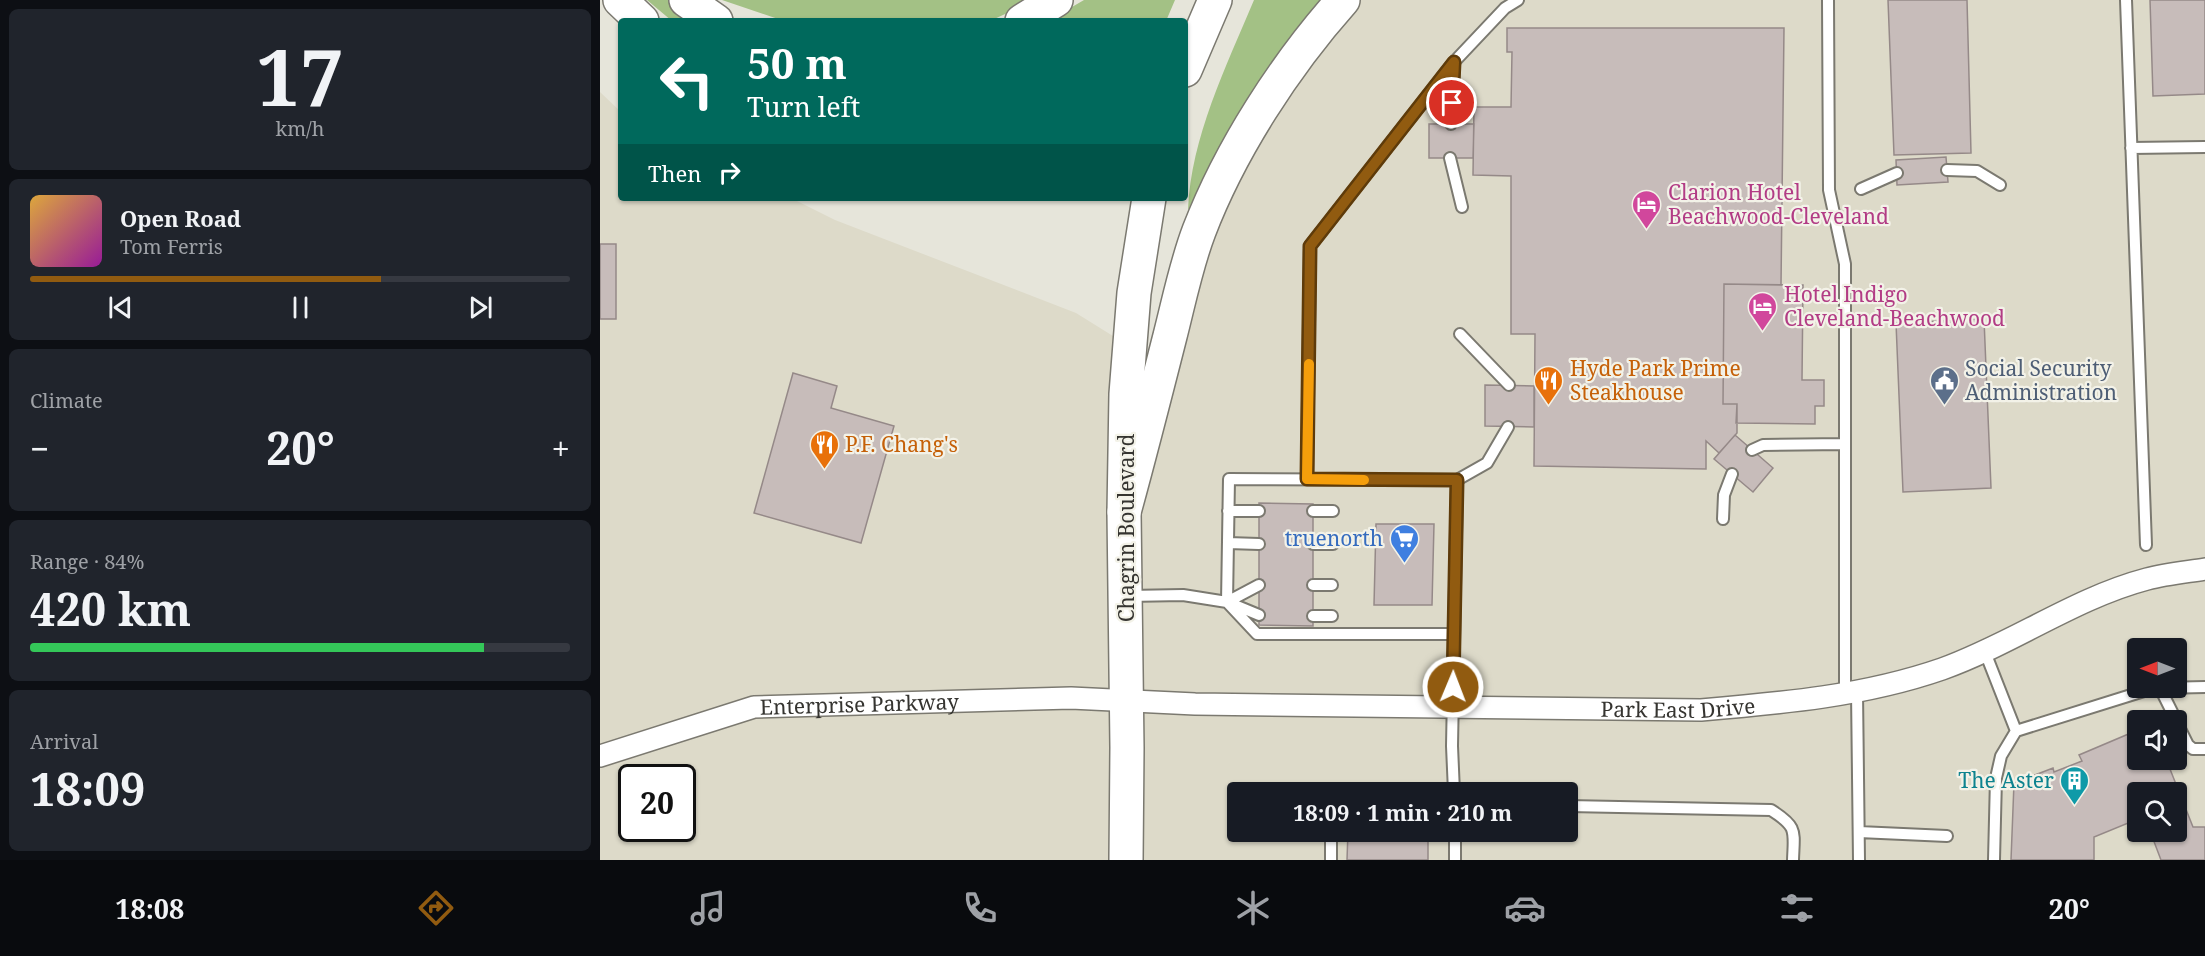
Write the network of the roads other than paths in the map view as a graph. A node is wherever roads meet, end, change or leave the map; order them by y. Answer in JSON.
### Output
{"nodes":[{"id":1,"x":620,"y":0,"type":"edge"},
{"id":2,"x":686,"y":0,"type":"edge"},
{"id":3,"x":1056,"y":0,"type":"edge"},
{"id":4,"x":1215,"y":0,"type":"edge"},
{"id":5,"x":1343,"y":0,"type":"edge"},
{"id":6,"x":1518,"y":0,"type":"edge"},
{"id":7,"x":1828,"y":0,"type":"edge"},
{"id":8,"x":2126,"y":0,"type":"edge"},
{"id":9,"x":639,"y":18,"type":"edge"},
{"id":10,"x":712,"y":18,"type":"edge"},
{"id":11,"x":1027,"y":18,"type":"edge"},
{"id":12,"x":1454,"y":62,"type":"junction"},
{"id":13,"x":1188,"y":63,"type":"edge"},
{"id":14,"x":1451,"y":124,"type":"dead end"},
{"id":15,"x":2205,"y":147,"type":"edge"},
{"id":16,"x":2132,"y":148,"type":"junction"},
{"id":17,"x":1450,"y":158,"type":"dead end"},
{"id":18,"x":1947,"y":170,"type":"dead end"},
{"id":19,"x":1897,"y":173,"type":"dead end"},
{"id":20,"x":2000,"y":185,"type":"dead end"},
{"id":21,"x":1861,"y":189,"type":"dead end"},
{"id":22,"x":1149,"y":201,"type":"edge"},
{"id":23,"x":1462,"y":207,"type":"dead end"},
{"id":24,"x":1460,"y":334,"type":"dead end"},
{"id":25,"x":1509,"y":385,"type":"dead end"},
{"id":26,"x":1508,"y":427,"type":"dead end"},
{"id":27,"x":1845,"y":444,"type":"junction"},
{"id":28,"x":1752,"y":450,"type":"dead end"},
{"id":29,"x":1732,"y":474,"type":"dead end"},
{"id":30,"x":1307,"y":479,"type":"junction"},
{"id":31,"x":1457,"y":480,"type":"junction"},
{"id":32,"x":1228,"y":511,"type":"junction"},
{"id":33,"x":1259,"y":511,"type":"dead end"},
{"id":34,"x":1314,"y":511,"type":"dead end"},
{"id":35,"x":1332,"y":511,"type":"dead end"},
{"id":36,"x":1124,"y":512,"type":"junction"},
{"id":37,"x":1723,"y":519,"type":"dead end"},
{"id":38,"x":1228,"y":543,"type":"junction"},
{"id":39,"x":1259,"y":544,"type":"dead end"},
{"id":40,"x":1314,"y":544,"type":"dead end"},
{"id":41,"x":1332,"y":544,"type":"dead end"},
{"id":42,"x":2146,"y":545,"type":"dead end"},
{"id":43,"x":2205,"y":569,"type":"edge"},
{"id":44,"x":1259,"y":585,"type":"dead end"},
{"id":45,"x":1314,"y":585,"type":"dead end"},
{"id":46,"x":1332,"y":585,"type":"dead end"},
{"id":47,"x":1125,"y":596,"type":"junction"},
{"id":48,"x":1227,"y":602,"type":"junction"},
{"id":49,"x":1259,"y":615,"type":"dead end"},
{"id":50,"x":1314,"y":616,"type":"dead end"},
{"id":51,"x":1332,"y":616,"type":"dead end"},
{"id":52,"x":1454,"y":634,"type":"junction"},
{"id":53,"x":1985,"y":652,"type":"junction"},
{"id":54,"x":2187,"y":687,"type":"edge"},
{"id":55,"x":2205,"y":687,"type":"edge"},
{"id":56,"x":1851,"y":693,"type":"junction"},
{"id":57,"x":2127,"y":698,"type":"edge"},
{"id":58,"x":1126,"y":701,"type":"junction"},
{"id":59,"x":1453,"y":708,"type":"junction"},
{"id":60,"x":2016,"y":731,"type":"junction"},
{"id":61,"x":2187,"y":743,"type":"edge"},
{"id":62,"x":2205,"y":749,"type":"edge"},
{"id":63,"x":600,"y":756,"type":"edge"},
{"id":64,"x":1454,"y":782,"type":"edge"},
{"id":65,"x":1578,"y":806,"type":"edge"},
{"id":66,"x":1859,"y":832,"type":"junction"},
{"id":67,"x":1947,"y":836,"type":"dead end"},
{"id":68,"x":1331,"y":842,"type":"edge"},
{"id":69,"x":1455,"y":842,"type":"edge"},
{"id":70,"x":1126,"y":860,"type":"edge"},
{"id":71,"x":1331,"y":860,"type":"edge"},
{"id":72,"x":1455,"y":860,"type":"edge"},
{"id":73,"x":1793,"y":860,"type":"edge"},
{"id":74,"x":1859,"y":860,"type":"edge"},
{"id":75,"x":1994,"y":860,"type":"edge"}],
"edges":[{"from":1,"to":9,"type":"main road"},
{"from":2,"to":10,"type":"main road"},
{"from":3,"to":11,"type":"main road"},
{"from":4,"to":13,"type":"main road"},
{"from":5,"to":36,"type":"main road"},
{"from":6,"to":12,"type":"lane"},
{"from":7,"to":27,"type":"lane"},
{"from":8,"to":16,"type":"lane"},
{"from":12,"to":14,"type":"lane"},
{"from":12,"to":30,"type":"lane"},
{"from":15,"to":16,"type":"lane"},
{"from":16,"to":42,"type":"lane"},
{"from":17,"to":23,"type":"lane"},
{"from":18,"to":20,"type":"lane"},
{"from":19,"to":21,"type":"lane"},
{"from":22,"to":36,"type":"main road","name":"Chagrin Boulevard"},
{"from":24,"to":25,"type":"lane"},
{"from":26,"to":31,"type":"lane"},
{"from":27,"to":28,"type":"lane"},
{"from":27,"to":56,"type":"lane"},
{"from":29,"to":37,"type":"lane"},
{"from":30,"to":31,"type":"lane"},
{"from":30,"to":32,"type":"lane"},
{"from":31,"to":52,"type":"lane"},
{"from":32,"to":33,"type":"lane"},
{"from":32,"to":38,"type":"lane"},
{"from":34,"to":35,"type":"lane"},
{"from":36,"to":47,"type":"main road","name":"Chagrin Boulevard"},
{"from":38,"to":39,"type":"lane"},
{"from":38,"to":48,"type":"lane"},
{"from":40,"to":41,"type":"lane"},
{"from":43,"to":53,"type":"street","name":"Park East Drive"},
{"from":44,"to":48,"type":"lane"},
{"from":45,"to":46,"type":"lane"},
{"from":47,"to":48,"type":"lane"},
{"from":47,"to":58,"type":"main road","name":"Chagrin Boulevard"},
{"from":48,"to":49,"type":"lane"},
{"from":48,"to":52,"type":"lane"},
{"from":50,"to":51,"type":"lane"},
{"from":52,"to":59,"type":"lane"},
{"from":53,"to":56,"type":"street","name":"Park East Drive"},
{"from":53,"to":60,"type":"lane"},
{"from":54,"to":55,"type":"lane"},
{"from":56,"to":59,"type":"street","name":"Park East Drive"},
{"from":56,"to":66,"type":"lane"},
{"from":57,"to":60,"type":"lane"},
{"from":58,"to":59,"type":"street","name":"Park East Drive"},
{"from":58,"to":63,"type":"street","name":"Enterprise Parkway"},
{"from":58,"to":70,"type":"main road","name":"Chagrin Boulevard"},
{"from":59,"to":64,"type":"lane"},
{"from":60,"to":75,"type":"lane"},
{"from":61,"to":62,"type":"lane"},
{"from":65,"to":73,"type":"lane"},
{"from":66,"to":67,"type":"lane"},
{"from":66,"to":74,"type":"lane"},
{"from":68,"to":71,"type":"lane"},
{"from":69,"to":72,"type":"lane"}]}
